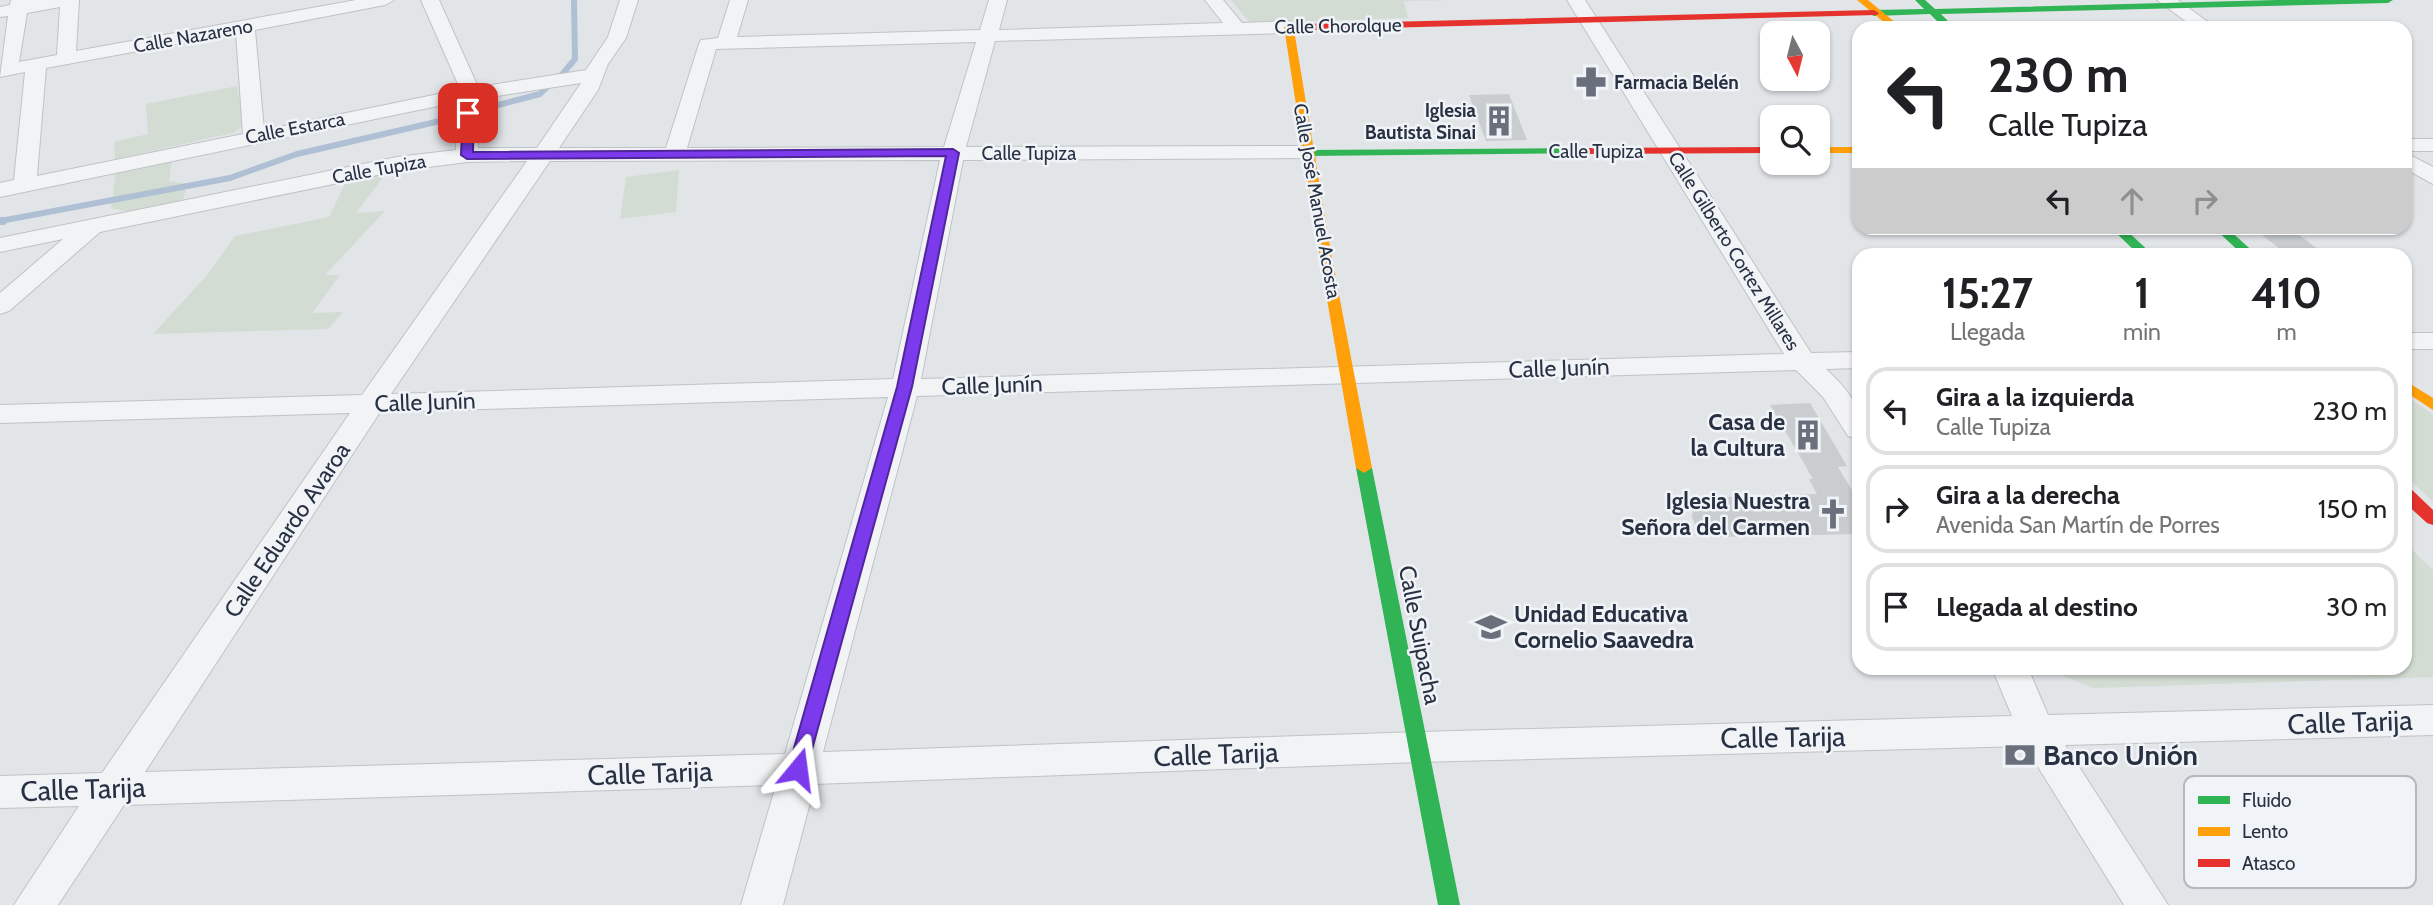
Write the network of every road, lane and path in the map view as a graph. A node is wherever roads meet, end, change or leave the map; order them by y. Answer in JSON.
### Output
{"nodes":[{"id":1,"x":69,"y":0,"type":"edge"},
{"id":2,"x":385,"y":0,"type":"edge"},
{"id":3,"x":430,"y":0,"type":"edge"},
{"id":4,"x":629,"y":0,"type":"edge"},
{"id":5,"x":738,"y":0,"type":"edge"},
{"id":6,"x":998,"y":0,"type":"edge"},
{"id":7,"x":1214,"y":0,"type":"edge"},
{"id":8,"x":1576,"y":0,"type":"edge"},
{"id":9,"x":1862,"y":0,"type":"edge"},
{"id":10,"x":1920,"y":0,"type":"edge"},
{"id":11,"x":2388,"y":0,"type":"edge"},
{"id":12,"x":2170,"y":3,"type":"edge"},
{"id":13,"x":1962,"y":5,"type":"edge"},
{"id":14,"x":2001,"y":5,"type":"edge"},
{"id":15,"x":13,"y":7,"type":"edge"},
{"id":16,"x":1934,"y":13,"type":"junction"},
{"id":17,"x":1882,"y":15,"type":"junction"},
{"id":18,"x":1588,"y":21,"type":"junction"},
{"id":19,"x":1889,"y":21,"type":"edge"},
{"id":20,"x":1943,"y":21,"type":"edge"},
{"id":21,"x":1980,"y":21,"type":"edge"},
{"id":22,"x":2197,"y":21,"type":"edge"},
{"id":23,"x":245,"y":26,"type":"junction"},
{"id":24,"x":1289,"y":27,"type":"junction"},
{"id":25,"x":1236,"y":28,"type":"junction"},
{"id":26,"x":987,"y":36,"type":"junction"},
{"id":27,"x":717,"y":44,"type":"junction"},
{"id":28,"x":66,"y":59,"type":"junction"},
{"id":29,"x":36,"y":65,"type":"junction"},
{"id":30,"x":4,"y":70,"type":"edge"},
{"id":31,"x":592,"y":75,"type":"junction"},
{"id":32,"x":468,"y":94,"type":"junction"},
{"id":33,"x":254,"y":136,"type":"junction"},
{"id":34,"x":2412,"y":145,"type":"edge"},
{"id":35,"x":2433,"y":145,"type":"edge"},
{"id":36,"x":1672,"y":150,"type":"junction"},
{"id":37,"x":1760,"y":150,"type":"edge"},
{"id":38,"x":1830,"y":150,"type":"edge"},
{"id":39,"x":1852,"y":150,"type":"edge"},
{"id":40,"x":953,"y":153,"type":"junction"},
{"id":41,"x":1307,"y":153,"type":"junction"},
{"id":42,"x":467,"y":155,"type":"junction"},
{"id":43,"x":541,"y":156,"type":"junction"},
{"id":44,"x":674,"y":156,"type":"junction"},
{"id":45,"x":2412,"y":163,"type":"edge"},
{"id":46,"x":2433,"y":177,"type":"edge"},
{"id":47,"x":25,"y":185,"type":"junction"},
{"id":48,"x":0,"y":190,"type":"edge"},
{"id":49,"x":92,"y":228,"type":"junction"},
{"id":50,"x":2125,"y":235,"type":"edge"},
{"id":51,"x":2228,"y":235,"type":"edge"},
{"id":52,"x":0,"y":244,"type":"edge"},
{"id":53,"x":2139,"y":248,"type":"edge"},
{"id":54,"x":2243,"y":248,"type":"edge"},
{"id":55,"x":0,"y":306,"type":"edge"},
{"id":56,"x":2412,"y":341,"type":"edge"},
{"id":57,"x":2433,"y":341,"type":"edge"},
{"id":58,"x":1852,"y":360,"type":"edge"},
{"id":59,"x":1802,"y":361,"type":"junction"},
{"id":60,"x":1347,"y":374,"type":"junction"},
{"id":61,"x":2412,"y":375,"type":"edge"},
{"id":62,"x":905,"y":387,"type":"junction"},
{"id":63,"x":2433,"y":387,"type":"edge"},
{"id":64,"x":2412,"y":390,"type":"edge"},
{"id":65,"x":371,"y":403,"type":"junction"},
{"id":66,"x":2433,"y":405,"type":"edge"},
{"id":67,"x":0,"y":414,"type":"edge"},
{"id":68,"x":1852,"y":420,"type":"edge"},
{"id":69,"x":2412,"y":499,"type":"edge"},
{"id":70,"x":2433,"y":519,"type":"edge"},
{"id":71,"x":2013,"y":675,"type":"edge"},
{"id":72,"x":2433,"y":720,"type":"edge"},
{"id":73,"x":2036,"y":731,"type":"junction"},
{"id":74,"x":1419,"y":747,"type":"junction"},
{"id":75,"x":798,"y":769,"type":"junction"},
{"id":76,"x":116,"y":788,"type":"junction"},
{"id":77,"x":0,"y":792,"type":"edge"},
{"id":78,"x":35,"y":905,"type":"edge"},
{"id":79,"x":762,"y":905,"type":"edge"},
{"id":80,"x":1448,"y":905,"type":"edge"},
{"id":81,"x":2147,"y":905,"type":"edge"}],
"edges":[{"from":1,"to":15,"type":"street"},
{"from":1,"to":28,"type":"street"},
{"from":2,"to":23,"type":"street","name":"Calle Nazareno"},
{"from":3,"to":32,"type":"street"},
{"from":4,"to":31,"type":"street","name":"Calle Eduardo Avaroa"},
{"from":5,"to":27,"type":"street"},
{"from":6,"to":26,"type":"street"},
{"from":7,"to":25,"type":"street"},
{"from":8,"to":18,"type":"street","name":"Calle Gilberto Cortez Millares"},
{"from":9,"to":17,"type":"main road"},
{"from":10,"to":16,"type":"main road"},
{"from":11,"to":12,"type":"main road","name":"Calle Chorolque"},
{"from":12,"to":14,"type":"main road","name":"Calle Chorolque"},
{"from":12,"to":22,"type":"street"},
{"from":13,"to":14,"type":"main road","name":"Calle Chorolque"},
{"from":13,"to":16,"type":"main road","name":"Calle Chorolque"},
{"from":13,"to":21,"type":"main road"},
{"from":15,"to":30,"type":"street"},
{"from":16,"to":17,"type":"main road","name":"Calle Chorolque"},
{"from":16,"to":20,"type":"main road"},
{"from":17,"to":18,"type":"main road","name":"Calle Chorolque"},
{"from":17,"to":19,"type":"main road"},
{"from":18,"to":24,"type":"main road","name":"Calle Chorolque"},
{"from":18,"to":36,"type":"street","name":"Calle Gilberto Cortez Millares"},
{"from":23,"to":28,"type":"street","name":"Calle Nazareno"},
{"from":23,"to":33,"type":"street"},
{"from":24,"to":25,"type":"street","name":"Calle Chorolque"},
{"from":24,"to":41,"type":"main road","name":"Calle José Manuel Acosta"},
{"from":25,"to":26,"type":"street","name":"Calle Chorolque"},
{"from":26,"to":27,"type":"street","name":"Calle Chorolque"},
{"from":26,"to":40,"type":"street"},
{"from":27,"to":44,"type":"street"},
{"from":28,"to":29,"type":"street","name":"Calle Nazareno"},
{"from":29,"to":30,"type":"street","name":"Calle Nazareno"},
{"from":29,"to":47,"type":"street"},
{"from":31,"to":32,"type":"street","name":"Calle Estarca"},
{"from":31,"to":43,"type":"street","name":"Calle Eduardo Avaroa"},
{"from":32,"to":33,"type":"street","name":"Calle Estarca"},
{"from":32,"to":42,"type":"street"},
{"from":33,"to":47,"type":"street","name":"Calle Estarca"},
{"from":34,"to":35,"type":"street"},
{"from":36,"to":37,"type":"main road","name":"Calle Tupiza"},
{"from":36,"to":41,"type":"main road","name":"Calle Tupiza"},
{"from":36,"to":59,"type":"street","name":"Calle Gilberto Cortez Millares"},
{"from":38,"to":39,"type":"main road"},
{"from":40,"to":41,"type":"street","name":"Calle Tupiza"},
{"from":40,"to":44,"type":"street","name":"Calle Tupiza"},
{"from":40,"to":62,"type":"street"},
{"from":41,"to":60,"type":"main road","name":"Calle José Manuel Acosta"},
{"from":42,"to":43,"type":"street","name":"Calle Tupiza"},
{"from":42,"to":49,"type":"street","name":"Calle Tupiza"},
{"from":43,"to":44,"type":"street","name":"Calle Tupiza"},
{"from":43,"to":65,"type":"street","name":"Calle Eduardo Avaroa"},
{"from":45,"to":46,"type":"street"},
{"from":47,"to":48,"type":"street","name":"Calle Estarca"},
{"from":49,"to":52,"type":"street","name":"Calle Tupiza"},
{"from":49,"to":55,"type":"street"},
{"from":50,"to":53,"type":"main road"},
{"from":51,"to":54,"type":"main road"},
{"from":56,"to":57,"type":"street"},
{"from":58,"to":59,"type":"street","name":"Calle Junín"},
{"from":59,"to":60,"type":"street","name":"Calle Junín"},
{"from":59,"to":68,"type":"street","name":"Calle Gilberto Cortez Millares"},
{"from":60,"to":62,"type":"street","name":"Calle Junín"},
{"from":60,"to":74,"type":"main road","name":"Calle Suipacha"},
{"from":61,"to":63,"type":"main road"},
{"from":62,"to":65,"type":"street","name":"Calle Junín"},
{"from":62,"to":75,"type":"street"},
{"from":64,"to":66,"type":"main road"},
{"from":65,"to":67,"type":"street","name":"Calle Junín"},
{"from":65,"to":76,"type":"street","name":"Calle Eduardo Avaroa"},
{"from":69,"to":70,"type":"main road"},
{"from":71,"to":73,"type":"street"},
{"from":72,"to":73,"type":"street","name":"Calle Tarija"},
{"from":73,"to":74,"type":"street","name":"Calle Tarija"},
{"from":73,"to":81,"type":"street"},
{"from":74,"to":75,"type":"street","name":"Calle Tarija"},
{"from":74,"to":80,"type":"main road","name":"Calle Suipacha"},
{"from":75,"to":76,"type":"street","name":"Calle Tarija"},
{"from":75,"to":79,"type":"street"},
{"from":76,"to":77,"type":"street","name":"Calle Tarija"},
{"from":76,"to":78,"type":"street","name":"Calle Eduardo Avaroa"}]}
